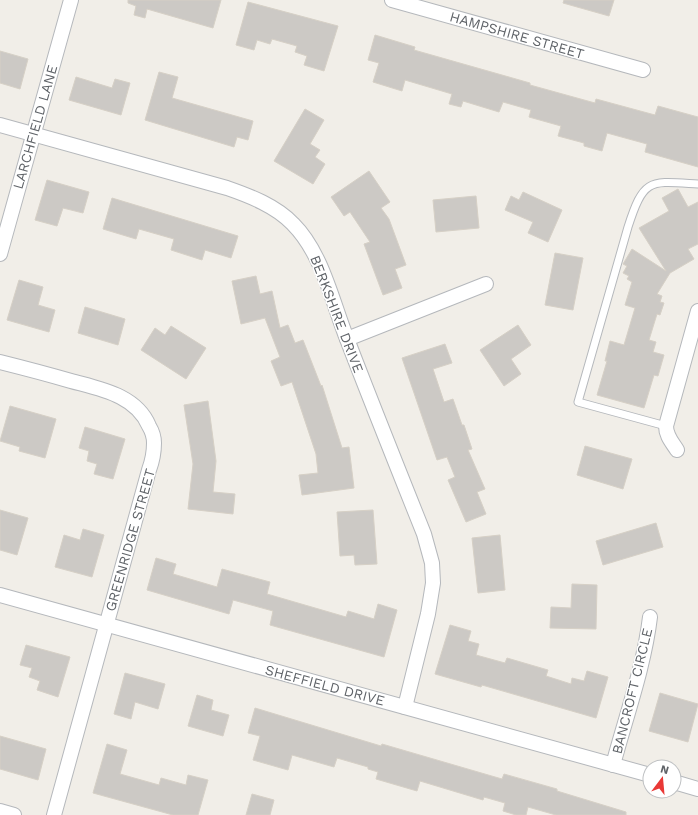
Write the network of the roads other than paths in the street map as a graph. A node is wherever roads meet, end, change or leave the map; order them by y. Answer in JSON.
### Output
{"nodes":[{"id":1,"x":71,"y":0,"type":"edge"},
{"id":2,"x":392,"y":0,"type":"edge"},
{"id":3,"x":643,"y":70,"type":"dead end"},
{"id":4,"x":0,"y":125,"type":"edge"},
{"id":5,"x":33,"y":134,"type":"junction"},
{"id":6,"x":698,"y":184,"type":"edge"},
{"id":7,"x":0,"y":254,"type":"edge"},
{"id":8,"x":486,"y":284,"type":"dead end"},
{"id":9,"x":698,"y":311,"type":"edge"},
{"id":10,"x":346,"y":338,"type":"junction"},
{"id":11,"x":0,"y":362,"type":"edge"},
{"id":12,"x":666,"y":426,"type":"junction"},
{"id":13,"x":677,"y":450,"type":"dead end"},
{"id":14,"x":0,"y":595,"type":"edge"},
{"id":15,"x":650,"y":617,"type":"dead end"},
{"id":16,"x":106,"y":624,"type":"junction"},
{"id":17,"x":405,"y":707,"type":"junction"},
{"id":18,"x":613,"y":765,"type":"junction"},
{"id":19,"x":642,"y":773,"type":"edge"},
{"id":20,"x":682,"y":784,"type":"edge"},
{"id":21,"x":698,"y":789,"type":"edge"},
{"id":22,"x":0,"y":811,"type":"edge"},
{"id":23,"x":14,"y":815,"type":"edge"},
{"id":24,"x":54,"y":815,"type":"edge"}],
"edges":[{"from":1,"to":5,"type":"street","name":"LARCHFIELD LANE"},
{"from":2,"to":3,"type":"street","name":"HAMPSHIRE STREET"},
{"from":4,"to":5,"type":"street","name":"BERKSHIRE DRIVE"},
{"from":5,"to":7,"type":"street","name":"LARCHFIELD LANE"},
{"from":5,"to":10,"type":"street","name":"BERKSHIRE DRIVE"},
{"from":6,"to":12,"type":"lane"},
{"from":8,"to":10,"type":"street"},
{"from":9,"to":12,"type":"street"},
{"from":10,"to":17,"type":"street","name":"BERKSHIRE DRIVE"},
{"from":11,"to":16,"type":"street","name":"GREENRIDGE STREET"},
{"from":12,"to":13,"type":"street"},
{"from":14,"to":16,"type":"street","name":"SHEFFIELD DRIVE"},
{"from":15,"to":18,"type":"street","name":"BANCROFT CIRCLE"},
{"from":16,"to":17,"type":"street","name":"SHEFFIELD DRIVE"},
{"from":16,"to":24,"type":"street","name":"GREENRIDGE STREET"},
{"from":17,"to":18,"type":"street","name":"SHEFFIELD DRIVE"},
{"from":18,"to":19,"type":"street","name":"SHEFFIELD DRIVE"},
{"from":20,"to":21,"type":"street"},
{"from":22,"to":23,"type":"street"}]}
